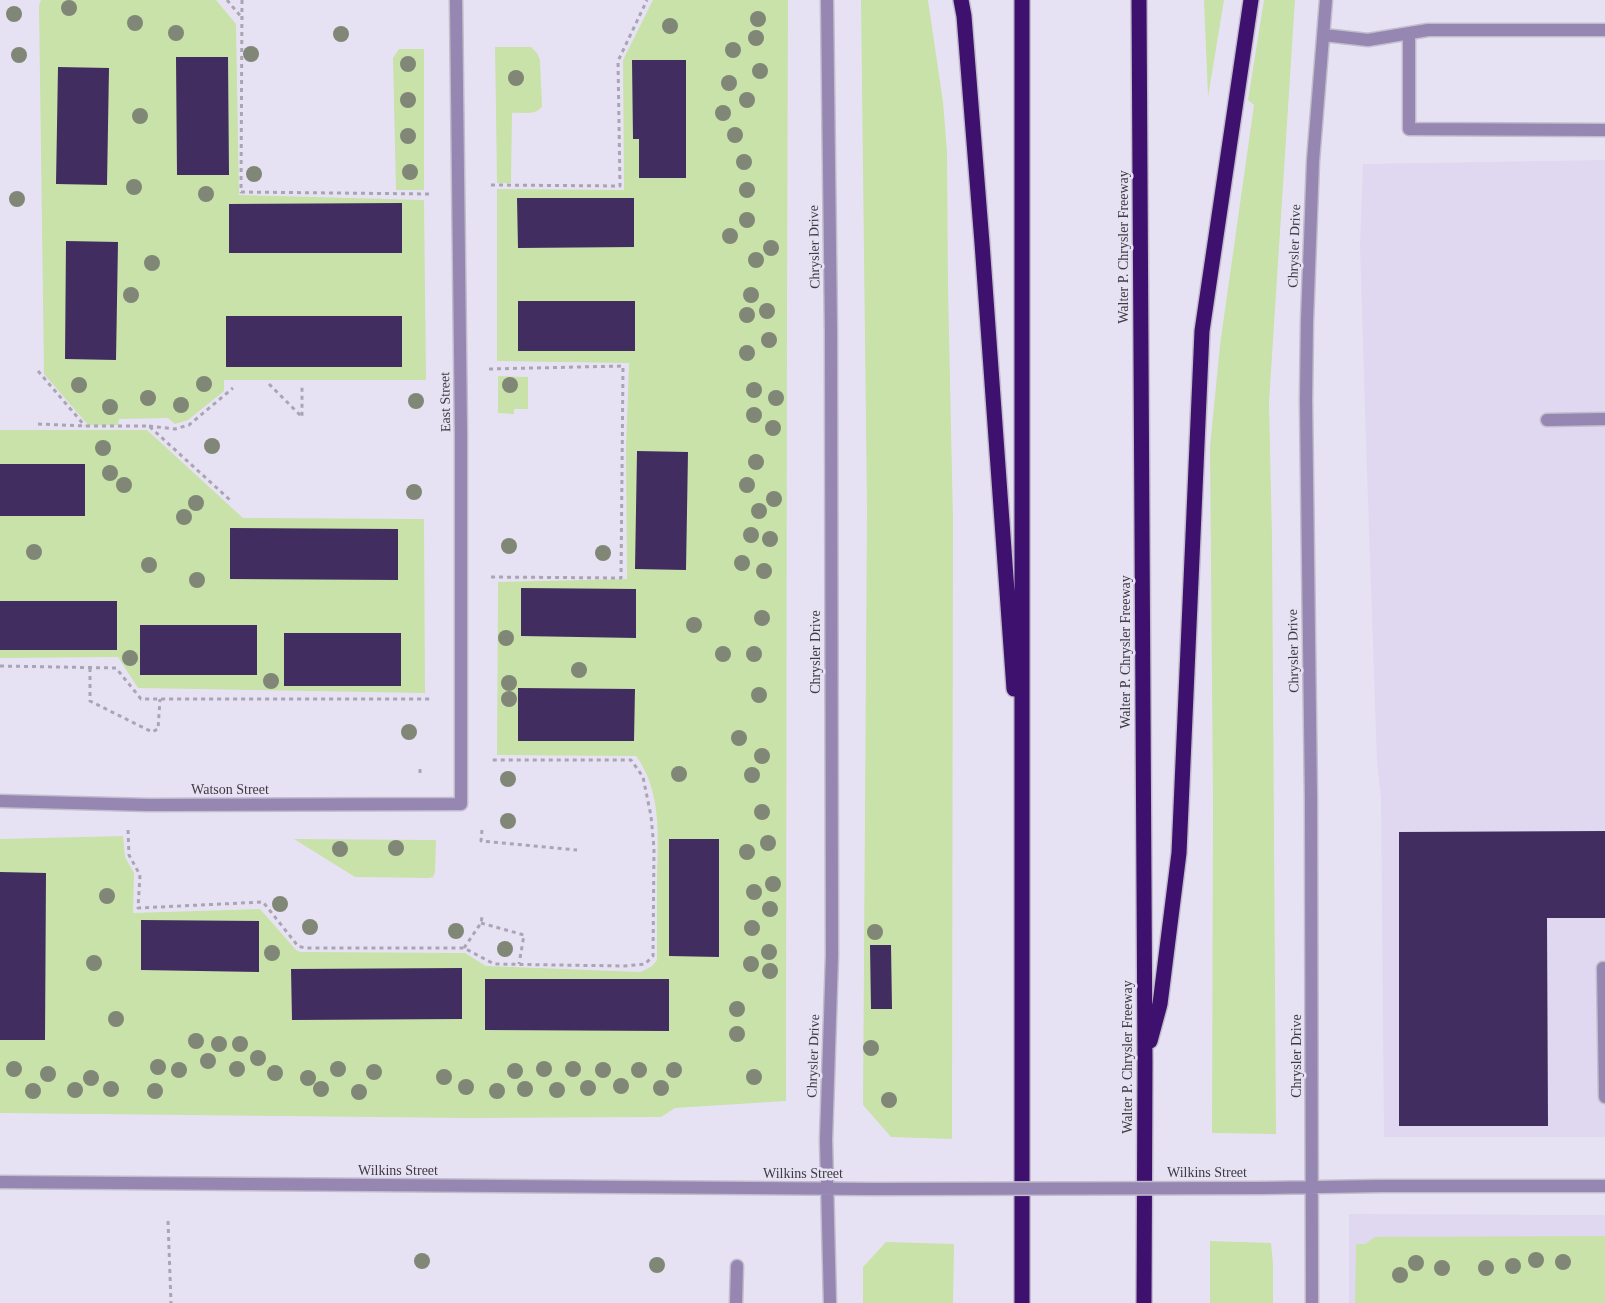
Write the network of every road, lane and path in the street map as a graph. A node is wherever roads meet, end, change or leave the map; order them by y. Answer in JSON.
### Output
{"nodes":[{"id":1,"x":227,"y":0,"type":"edge"},
{"id":2,"x":242,"y":0,"type":"edge"},
{"id":3,"x":456,"y":0,"type":"edge"},
{"id":4,"x":647,"y":0,"type":"edge"},
{"id":5,"x":827,"y":0,"type":"edge"},
{"id":6,"x":961,"y":0,"type":"edge"},
{"id":7,"x":1022,"y":0,"type":"edge"},
{"id":8,"x":1139,"y":0,"type":"edge"},
{"id":9,"x":1250,"y":0,"type":"edge"},
{"id":10,"x":1326,"y":0,"type":"edge"},
{"id":11,"x":243,"y":19,"type":"junction"},
{"id":12,"x":1605,"y":30,"type":"edge"},
{"id":13,"x":1408,"y":33,"type":"junction"},
{"id":14,"x":1324,"y":35,"type":"junction"},
{"id":15,"x":1605,"y":130,"type":"edge"},
{"id":16,"x":491,"y":185,"type":"dead end"},
{"id":17,"x":430,"y":194,"type":"dead end"},
{"id":18,"x":489,"y":369,"type":"dead end"},
{"id":19,"x":38,"y":371,"type":"dead end"},
{"id":20,"x":269,"y":384,"type":"dead end"},
{"id":21,"x":302,"y":384,"type":"dead end"},
{"id":22,"x":233,"y":388,"type":"dead end"},
{"id":23,"x":1605,"y":419,"type":"edge"},
{"id":24,"x":1547,"y":420,"type":"dead end"},
{"id":25,"x":38,"y":424,"type":"dead end"},
{"id":26,"x":85,"y":426,"type":"junction"},
{"id":27,"x":149,"y":426,"type":"junction"},
{"id":28,"x":230,"y":500,"type":"dead end"},
{"id":29,"x":490,"y":577,"type":"dead end"},
{"id":30,"x":0,"y":666,"type":"edge"},
{"id":31,"x":90,"y":668,"type":"junction"},
{"id":32,"x":160,"y":699,"type":"junction"},
{"id":33,"x":432,"y":700,"type":"dead end"},
{"id":34,"x":491,"y":760,"type":"dead end"},
{"id":35,"x":0,"y":801,"type":"edge"},
{"id":36,"x":461,"y":804,"type":"joint"},
{"id":37,"x":1023,"y":819,"type":"junction"},
{"id":38,"x":128,"y":830,"type":"dead end"},
{"id":39,"x":482,"y":830,"type":"dead end"},
{"id":40,"x":577,"y":850,"type":"dead end"},
{"id":41,"x":482,"y":917,"type":"dead end"},
{"id":42,"x":481,"y":923,"type":"junction"},
{"id":43,"x":464,"y":948,"type":"junction"},
{"id":44,"x":519,"y":964,"type":"junction"},
{"id":45,"x":1603,"y":968,"type":"dead end"},
{"id":46,"x":1145,"y":1062,"type":"junction"},
{"id":47,"x":1605,"y":1097,"type":"edge"},
{"id":48,"x":0,"y":1182,"type":"edge"},
{"id":49,"x":1313,"y":1186,"type":"junction"},
{"id":50,"x":1605,"y":1186,"type":"edge"},
{"id":51,"x":827,"y":1189,"type":"junction"},
{"id":52,"x":168,"y":1220,"type":"dead end"},
{"id":53,"x":737,"y":1266,"type":"dead end"},
{"id":54,"x":171,"y":1303,"type":"edge"},
{"id":55,"x":736,"y":1303,"type":"edge"},
{"id":56,"x":830,"y":1303,"type":"edge"},
{"id":57,"x":1022,"y":1303,"type":"edge"},
{"id":58,"x":1144,"y":1303,"type":"edge"},
{"id":59,"x":1312,"y":1303,"type":"edge"}],
"edges":[{"from":1,"to":11,"type":"path"},
{"from":2,"to":11,"type":"path"},
{"from":3,"to":36,"type":"street","name":"East Street"},
{"from":4,"to":16,"type":"path"},
{"from":5,"to":51,"type":"street","name":"Chrysler Drive"},
{"from":6,"to":37,"type":"highway"},
{"from":7,"to":37,"type":"highway"},
{"from":8,"to":46,"type":"highway","name":"Walter P. Chrysler Freeway"},
{"from":9,"to":46,"type":"highway"},
{"from":10,"to":14,"type":"street","name":"Chrysler Drive"},
{"from":11,"to":17,"type":"path"},
{"from":12,"to":13,"type":"street"},
{"from":13,"to":14,"type":"street"},
{"from":13,"to":15,"type":"street"},
{"from":14,"to":49,"type":"street","name":"Chrysler Drive"},
{"from":18,"to":29,"type":"path"},
{"from":19,"to":26,"type":"path"},
{"from":20,"to":21,"type":"path"},
{"from":22,"to":27,"type":"path"},
{"from":23,"to":24,"type":"street"},
{"from":25,"to":26,"type":"path"},
{"from":26,"to":27,"type":"path"},
{"from":27,"to":28,"type":"path"},
{"from":30,"to":31,"type":"path"},
{"from":31,"to":32,"type":"path"},
{"from":31,"to":32,"type":"path"},
{"from":32,"to":33,"type":"path"},
{"from":34,"to":44,"type":"path"},
{"from":35,"to":36,"type":"street","name":"Watson Street"},
{"from":37,"to":57,"type":"highway"},
{"from":38,"to":43,"type":"path"},
{"from":39,"to":40,"type":"path"},
{"from":41,"to":42,"type":"path"},
{"from":42,"to":43,"type":"path"},
{"from":42,"to":44,"type":"path"},
{"from":43,"to":44,"type":"path"},
{"from":45,"to":47,"type":"street"},
{"from":46,"to":58,"type":"highway","name":"Walter P. Chrysler Freeway"},
{"from":48,"to":51,"type":"street","name":"Wilkins Street"},
{"from":49,"to":50,"type":"street","name":"Wilkins Street"},
{"from":49,"to":51,"type":"street","name":"Wilkins Street","bridge":true},
{"from":49,"to":59,"type":"street","name":"Chrysler Drive"},
{"from":51,"to":56,"type":"street","name":"Chrysler Drive"},
{"from":52,"to":54,"type":"path"},
{"from":53,"to":55,"type":"street"}]}
